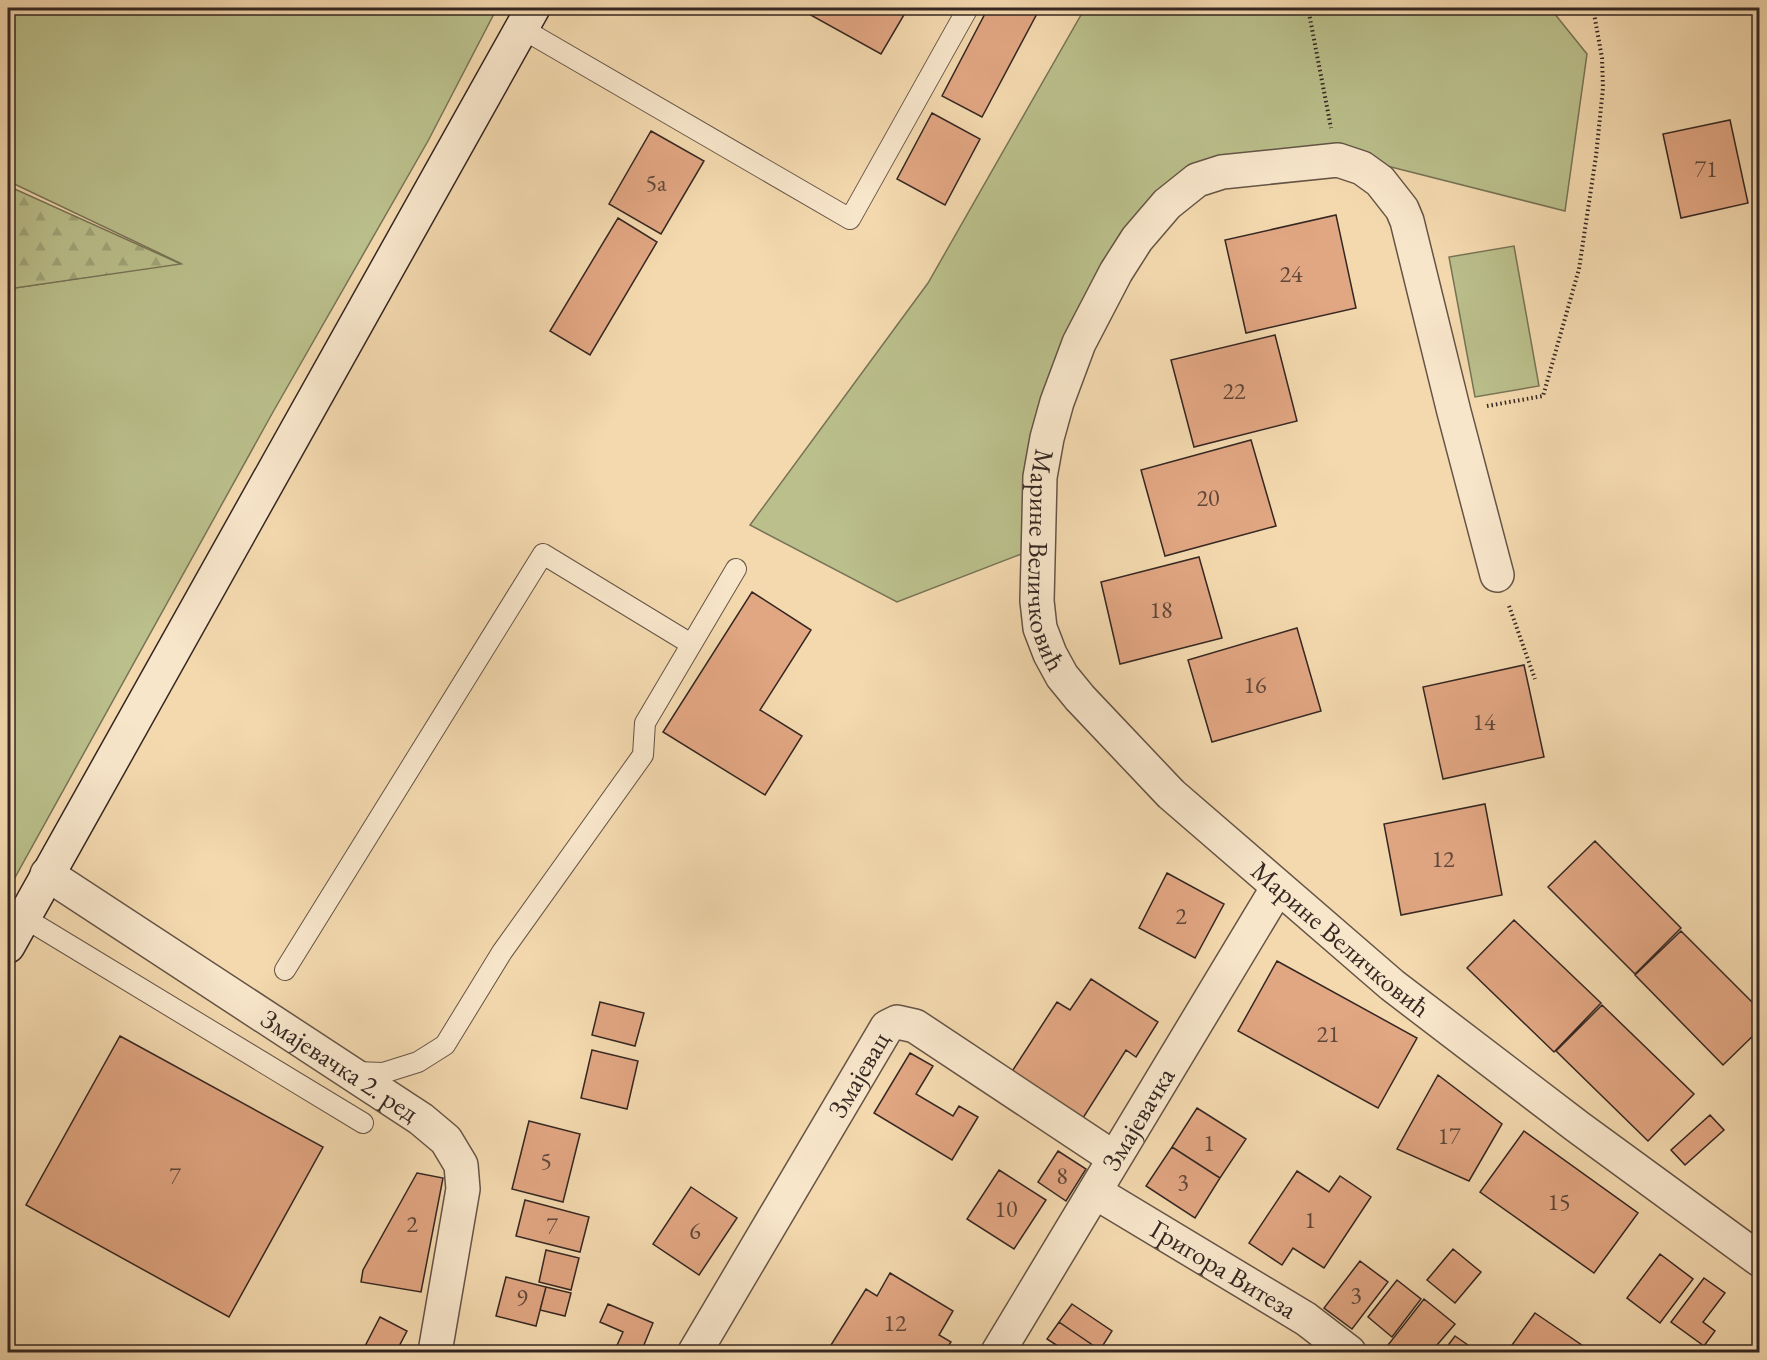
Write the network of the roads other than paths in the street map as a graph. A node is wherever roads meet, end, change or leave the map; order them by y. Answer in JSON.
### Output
{"nodes":[{"id":1,"x":968,"y":8,"type":"edge"},
{"id":2,"x":527,"y":18,"type":"edge"},
{"id":3,"x":736,"y":569,"type":"dead end"},
{"id":4,"x":1497,"y":574,"type":"road end"},
{"id":5,"x":691,"y":644,"type":"junction"},
{"id":6,"x":47,"y":874,"type":"junction"},
{"id":7,"x":1278,"y":887,"type":"junction"},
{"id":8,"x":23,"y":917,"type":"junction"},
{"id":9,"x":8,"y":946,"type":"edge"},
{"id":10,"x":285,"y":970,"type":"dead end"},
{"id":11,"x":346,"y":1071,"type":"junction"},
{"id":12,"x":363,"y":1123,"type":"dead end"},
{"id":13,"x":1114,"y":1158,"type":"junction"},
{"id":14,"x":1095,"y":1192,"type":"junction"},
{"id":15,"x":1760,"y":1260,"type":"edge"},
{"id":16,"x":435,"y":1353,"type":"edge"},
{"id":17,"x":695,"y":1353,"type":"edge"},
{"id":18,"x":998,"y":1353,"type":"edge"},
{"id":19,"x":1349,"y":1353,"type":"edge"}],
"edges":[{"from":1,"to":2,"type":"lane"},
{"from":2,"to":6,"type":"street"},
{"from":3,"to":5,"type":"lane"},
{"from":4,"to":7,"type":"street","name":"Марине Величковић"},
{"from":5,"to":10,"type":"lane"},
{"from":5,"to":11,"type":"lane"},
{"from":6,"to":8,"type":"street"},
{"from":6,"to":11,"type":"street","name":"Змајевачка 2. ред"},
{"from":7,"to":13,"type":"street","name":"Змајевачка"},
{"from":7,"to":15,"type":"street","name":"Марине Величковић"},
{"from":8,"to":9,"type":"street"},
{"from":8,"to":12,"type":"lane"},
{"from":11,"to":16,"type":"street","name":"Змајевачка 2. ред"},
{"from":13,"to":14,"type":"street","name":"Змајевачка"},
{"from":13,"to":17,"type":"street","name":"Змајевац"},
{"from":14,"to":18,"type":"street","name":"Змајевачка"},
{"from":14,"to":19,"type":"street","name":"Григора Витеза"}]}
